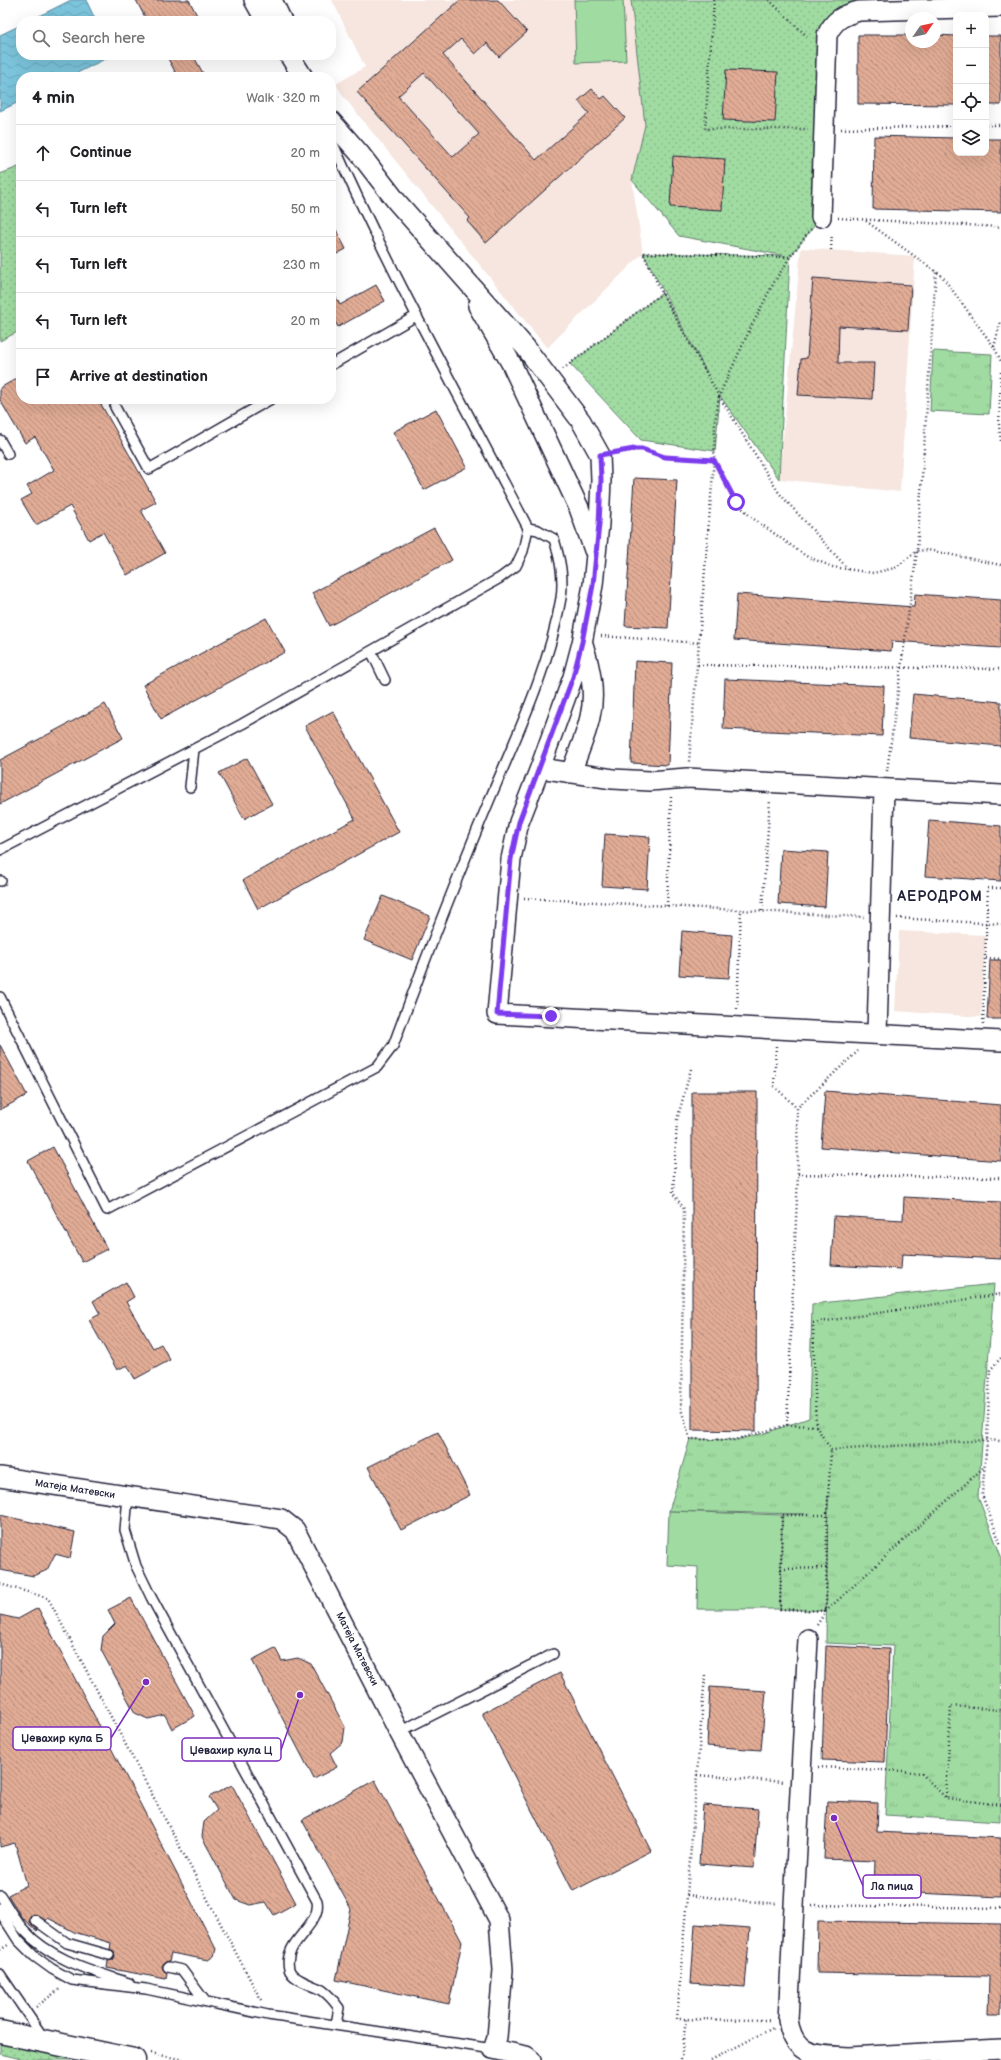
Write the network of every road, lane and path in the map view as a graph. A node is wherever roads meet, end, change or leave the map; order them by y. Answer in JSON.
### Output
{"nodes":[{"id":1,"x":254,"y":0,"type":"edge"},
{"id":2,"x":272,"y":0,"type":"edge"},
{"id":3,"x":714,"y":0,"type":"edge"},
{"id":4,"x":768,"y":0,"type":"edge"},
{"id":5,"x":902,"y":5,"type":"edge"},
{"id":6,"x":1001,"y":7,"type":"edge"},
{"id":7,"x":263,"y":16,"type":"edge"},
{"id":8,"x":280,"y":16,"type":"edge"},
{"id":9,"x":826,"y":53,"type":"junction"},
{"id":10,"x":989,"y":125,"type":"edge"},
{"id":11,"x":1001,"y":125,"type":"edge"},
{"id":12,"x":953,"y":126,"type":"edge"},
{"id":13,"x":336,"y":127,"type":"edge"},
{"id":14,"x":824,"y":129,"type":"junction"},
{"id":15,"x":336,"y":150,"type":"edge"},
{"id":16,"x":827,"y":217,"type":"junction"},
{"id":17,"x":866,"y":221,"type":"junction"},
{"id":18,"x":1001,"y":227,"type":"edge"},
{"id":19,"x":831,"y":250,"type":"dead end"},
{"id":20,"x":790,"y":257,"type":"junction"},
{"id":21,"x":457,"y":269,"type":"junction"},
{"id":22,"x":936,"y":272,"type":"junction"},
{"id":23,"x":662,"y":293,"type":"junction"},
{"id":24,"x":416,"y":316,"type":"junction"},
{"id":25,"x":1001,"y":320,"type":"edge"},
{"id":26,"x":994,"y":347,"type":"junction"},
{"id":27,"x":1001,"y":361,"type":"edge"},
{"id":28,"x":336,"y":362,"type":"edge"},
{"id":29,"x":1001,"y":372,"type":"edge"},
{"id":30,"x":1001,"y":378,"type":"edge"},
{"id":31,"x":550,"y":379,"type":"junction"},
{"id":32,"x":719,"y":396,"type":"junction"},
{"id":33,"x":263,"y":404,"type":"edge"},
{"id":34,"x":115,"y":406,"type":"dead end"},
{"id":35,"x":0,"y":440,"type":"edge"},
{"id":36,"x":1001,"y":442,"type":"edge"},
{"id":37,"x":8,"y":454,"type":"dead end"},
{"id":38,"x":600,"y":455,"type":"junction"},
{"id":39,"x":714,"y":460,"type":"junction"},
{"id":40,"x":528,"y":528,"type":"junction"},
{"id":41,"x":917,"y":551,"type":"junction"},
{"id":42,"x":595,"y":554,"type":"junction"},
{"id":43,"x":1001,"y":565,"type":"edge"},
{"id":44,"x":849,"y":570,"type":"junction"},
{"id":45,"x":583,"y":639,"type":"junction"},
{"id":46,"x":700,"y":643,"type":"junction"},
{"id":47,"x":371,"y":651,"type":"junction"},
{"id":48,"x":698,"y":665,"type":"junction"},
{"id":49,"x":901,"y":668,"type":"junction"},
{"id":50,"x":1001,"y":669,"type":"edge"},
{"id":51,"x":385,"y":680,"type":"dead end"},
{"id":52,"x":194,"y":749,"type":"junction"},
{"id":53,"x":540,"y":768,"type":"junction"},
{"id":54,"x":571,"y":773,"type":"junction"},
{"id":55,"x":679,"y":779,"type":"junction"},
{"id":56,"x":772,"y":782,"type":"junction"},
{"id":57,"x":190,"y":787,"type":"dead end"},
{"id":58,"x":884,"y":790,"type":"junction"},
{"id":59,"x":1001,"y":795,"type":"edge"},
{"id":60,"x":0,"y":850,"type":"edge"},
{"id":61,"x":1001,"y":888,"type":"edge"},
{"id":62,"x":507,"y":897,"type":"junction"},
{"id":63,"x":667,"y":906,"type":"junction"},
{"id":64,"x":741,"y":910,"type":"junction"},
{"id":65,"x":762,"y":911,"type":"junction"},
{"id":66,"x":881,"y":917,"type":"junction"},
{"id":67,"x":986,"y":924,"type":"junction"},
{"id":68,"x":1001,"y":924,"type":"edge"},
{"id":69,"x":985,"y":958,"type":"junction"},
{"id":70,"x":1001,"y":959,"type":"edge"},
{"id":71,"x":0,"y":997,"type":"edge"},
{"id":72,"x":736,"y":1026,"type":"junction"},
{"id":73,"x":777,"y":1028,"type":"junction"},
{"id":74,"x":878,"y":1033,"type":"junction"},
{"id":75,"x":992,"y":1040,"type":"edge"},
{"id":76,"x":691,"y":1069,"type":"dead end"},
{"id":77,"x":797,"y":1108,"type":"junction"},
{"id":78,"x":798,"y":1174,"type":"junction"},
{"id":79,"x":1001,"y":1178,"type":"edge"},
{"id":80,"x":1001,"y":1294,"type":"edge"},
{"id":81,"x":1001,"y":1358,"type":"edge"},
{"id":82,"x":787,"y":1425,"type":"junction"},
{"id":83,"x":816,"y":1426,"type":"junction"},
{"id":84,"x":987,"y":1440,"type":"junction"},
{"id":85,"x":1001,"y":1441,"type":"edge"},
{"id":86,"x":831,"y":1450,"type":"junction"},
{"id":87,"x":984,"y":1467,"type":"junction"},
{"id":88,"x":0,"y":1477,"type":"edge"},
{"id":89,"x":128,"y":1497,"type":"junction"},
{"id":90,"x":827,"y":1515,"type":"junction"},
{"id":91,"x":1001,"y":1545,"type":"edge"},
{"id":92,"x":826,"y":1568,"type":"junction"},
{"id":93,"x":781,"y":1569,"type":"junction"},
{"id":94,"x":0,"y":1584,"type":"edge"},
{"id":95,"x":826,"y":1611,"type":"junction"},
{"id":96,"x":808,"y":1639,"type":"joint"},
{"id":97,"x":554,"y":1654,"type":"dead end"},
{"id":98,"x":705,"y":1675,"type":"dead end"},
{"id":99,"x":1001,"y":1710,"type":"edge"},
{"id":100,"x":398,"y":1732,"type":"junction"},
{"id":101,"x":697,"y":1775,"type":"junction"},
{"id":102,"x":801,"y":1775,"type":"junction"},
{"id":103,"x":946,"y":1798,"type":"junction"},
{"id":104,"x":1001,"y":1805,"type":"edge"},
{"id":105,"x":687,"y":1895,"type":"junction"},
{"id":106,"x":0,"y":1896,"type":"edge"},
{"id":107,"x":794,"y":1905,"type":"junction"},
{"id":108,"x":0,"y":1908,"type":"edge"},
{"id":109,"x":1001,"y":1908,"type":"edge"},
{"id":110,"x":35,"y":1920,"type":"dead end"},
{"id":111,"x":109,"y":1955,"type":"dead end"},
{"id":112,"x":168,"y":1967,"type":"dead end"},
{"id":113,"x":0,"y":1974,"type":"edge"},
{"id":114,"x":72,"y":1980,"type":"junction"},
{"id":115,"x":146,"y":1989,"type":"junction"},
{"id":116,"x":205,"y":2001,"type":"junction"},
{"id":117,"x":27,"y":2014,"type":"junction"},
{"id":118,"x":268,"y":2015,"type":"junction"},
{"id":119,"x":686,"y":2019,"type":"junction"},
{"id":120,"x":788,"y":2020,"type":"junction"},
{"id":121,"x":336,"y":2024,"type":"junction"},
{"id":122,"x":0,"y":2032,"type":"edge"},
{"id":123,"x":46,"y":2042,"type":"junction"},
{"id":124,"x":493,"y":2048,"type":"junction"},
{"id":125,"x":1001,"y":2049,"type":"edge"},
{"id":126,"x":873,"y":2057,"type":"edge"},
{"id":127,"x":849,"y":2058,"type":"edge"},
{"id":128,"x":134,"y":2060,"type":"edge"},
{"id":129,"x":532,"y":2060,"type":"edge"},
{"id":130,"x":681,"y":2060,"type":"edge"},
{"id":131,"x":712,"y":2060,"type":"edge"}],
"edges":[{"from":1,"to":7,"type":"street"},
{"from":2,"to":8,"type":"street"},
{"from":3,"to":14,"type":"path"},
{"from":4,"to":9,"type":"path"},
{"from":5,"to":6,"type":"street"},
{"from":5,"to":9,"type":"street"},
{"from":9,"to":14,"type":"street"},
{"from":10,"to":11,"type":"path"},
{"from":12,"to":14,"type":"path"},
{"from":13,"to":21,"type":"street"},
{"from":14,"to":16,"type":"street"},
{"from":15,"to":24,"type":"lane"},
{"from":16,"to":17,"type":"path"},
{"from":16,"to":19,"type":"path"},
{"from":16,"to":20,"type":"path"},
{"from":17,"to":18,"type":"path"},
{"from":17,"to":22,"type":"path"},
{"from":20,"to":23,"type":"path"},
{"from":20,"to":32,"type":"path"},
{"from":21,"to":31,"type":"street"},
{"from":21,"to":42,"type":"street"},
{"from":22,"to":26,"type":"path"},
{"from":22,"to":41,"type":"path"},
{"from":23,"to":31,"type":"path"},
{"from":23,"to":32,"type":"path"},
{"from":24,"to":28,"type":"lane"},
{"from":24,"to":40,"type":"lane"},
{"from":25,"to":26,"type":"path"},
{"from":26,"to":27,"type":"path"},
{"from":29,"to":30,"type":"path"},
{"from":30,"to":36,"type":"path"},
{"from":31,"to":38,"type":"street"},
{"from":32,"to":39,"type":"path"},
{"from":32,"to":44,"type":"path"},
{"from":33,"to":34,"type":"lane"},
{"from":35,"to":37,"type":"lane"},
{"from":38,"to":39,"type":"path"},
{"from":38,"to":42,"type":"street"},
{"from":39,"to":44,"type":"path"},
{"from":39,"to":46,"type":"path"},
{"from":40,"to":47,"type":"lane"},
{"from":40,"to":71,"type":"lane"},
{"from":41,"to":43,"type":"path"},
{"from":41,"to":44,"type":"path"},
{"from":41,"to":49,"type":"path"},
{"from":42,"to":45,"type":"street"},
{"from":45,"to":46,"type":"path"},
{"from":45,"to":53,"type":"street"},
{"from":45,"to":54,"type":"street"},
{"from":46,"to":48,"type":"path"},
{"from":47,"to":51,"type":"lane"},
{"from":47,"to":52,"type":"lane"},
{"from":48,"to":49,"type":"path"},
{"from":48,"to":55,"type":"path"},
{"from":49,"to":50,"type":"path"},
{"from":49,"to":58,"type":"path"},
{"from":52,"to":57,"type":"lane"},
{"from":52,"to":60,"type":"lane"},
{"from":53,"to":54,"type":"street"},
{"from":53,"to":62,"type":"street"},
{"from":54,"to":55,"type":"street"},
{"from":55,"to":56,"type":"street"},
{"from":55,"to":63,"type":"path"},
{"from":56,"to":58,"type":"street"},
{"from":56,"to":65,"type":"path"},
{"from":58,"to":59,"type":"street"},
{"from":58,"to":66,"type":"street"},
{"from":61,"to":67,"type":"path"},
{"from":62,"to":63,"type":"path"},
{"from":62,"to":72,"type":"street"},
{"from":63,"to":64,"type":"path"},
{"from":64,"to":65,"type":"path"},
{"from":64,"to":72,"type":"path"},
{"from":65,"to":66,"type":"path"},
{"from":66,"to":67,"type":"path"},
{"from":66,"to":74,"type":"street"},
{"from":67,"to":68,"type":"path"},
{"from":67,"to":69,"type":"path"},
{"from":69,"to":70,"type":"path"},
{"from":69,"to":75,"type":"path"},
{"from":72,"to":73,"type":"street"},
{"from":73,"to":74,"type":"street"},
{"from":73,"to":77,"type":"path"},
{"from":74,"to":75,"type":"street"},
{"from":74,"to":77,"type":"path"},
{"from":76,"to":82,"type":"path"},
{"from":77,"to":78,"type":"path"},
{"from":78,"to":79,"type":"path"},
{"from":78,"to":82,"type":"path"},
{"from":80,"to":83,"type":"path"},
{"from":81,"to":84,"type":"path"},
{"from":82,"to":83,"type":"path"},
{"from":83,"to":86,"type":"path"},
{"from":84,"to":85,"type":"path"},
{"from":84,"to":86,"type":"path"},
{"from":84,"to":87,"type":"path"},
{"from":86,"to":90,"type":"path"},
{"from":87,"to":91,"type":"path"},
{"from":87,"to":95,"type":"path"},
{"from":88,"to":89,"type":"street","name":"Матеја Матевски"},
{"from":89,"to":100,"type":"street","name":"Матеја Матевски"},
{"from":89,"to":121,"type":"lane"},
{"from":90,"to":92,"type":"path"},
{"from":90,"to":93,"type":"path"},
{"from":92,"to":93,"type":"path"},
{"from":92,"to":95,"type":"path"},
{"from":93,"to":95,"type":"path"},
{"from":94,"to":118,"type":"path"},
{"from":95,"to":96,"type":"path"},
{"from":96,"to":102,"type":"street"},
{"from":97,"to":100,"type":"lane"},
{"from":98,"to":101,"type":"path"},
{"from":99,"to":103,"type":"path"},
{"from":100,"to":124,"type":"street","name":"Матеја Матевски"},
{"from":101,"to":102,"type":"path"},
{"from":101,"to":105,"type":"path"},
{"from":102,"to":103,"type":"path"},
{"from":102,"to":107,"type":"street"},
{"from":103,"to":104,"type":"path"},
{"from":105,"to":107,"type":"path"},
{"from":105,"to":119,"type":"path"},
{"from":106,"to":115,"type":"lane"},
{"from":107,"to":109,"type":"path"},
{"from":107,"to":120,"type":"street"},
{"from":108,"to":114,"type":"lane"},
{"from":110,"to":111,"type":"lane"},
{"from":112,"to":116,"type":"lane"},
{"from":113,"to":117,"type":"lane"},
{"from":114,"to":115,"type":"lane"},
{"from":114,"to":117,"type":"path"},
{"from":115,"to":116,"type":"lane"},
{"from":116,"to":118,"type":"lane"},
{"from":117,"to":123,"type":"lane"},
{"from":118,"to":121,"type":"lane"},
{"from":119,"to":120,"type":"path"},
{"from":119,"to":130,"type":"path"},
{"from":120,"to":127,"type":"street"},
{"from":120,"to":131,"type":"path"},
{"from":121,"to":124,"type":"lane"},
{"from":122,"to":123,"type":"street"},
{"from":123,"to":128,"type":"street"},
{"from":124,"to":129,"type":"street"},
{"from":125,"to":126,"type":"street"},
{"from":126,"to":127,"type":"street"}]}
